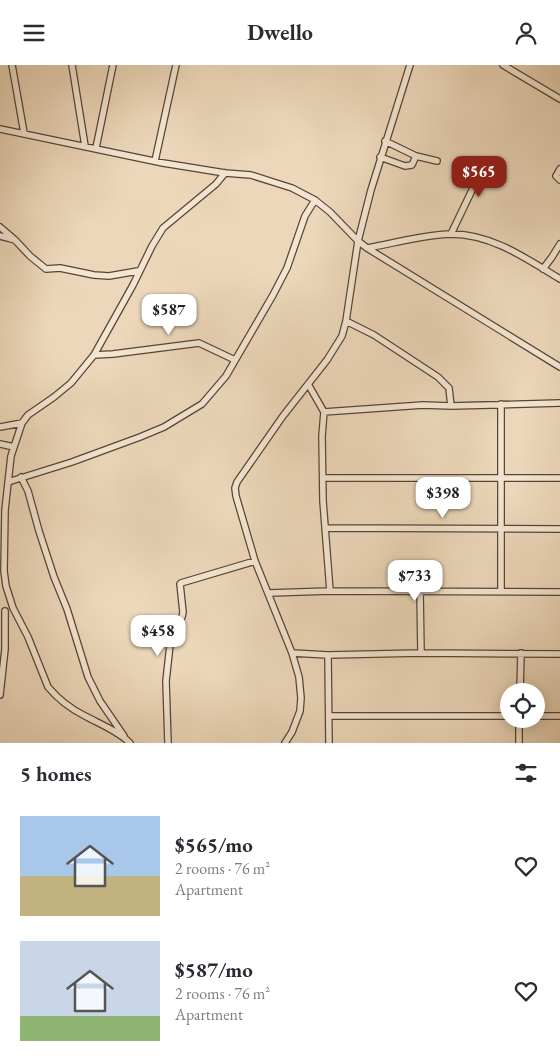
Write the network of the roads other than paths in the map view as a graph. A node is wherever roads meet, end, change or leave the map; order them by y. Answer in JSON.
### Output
{"nodes":[{"id":1,"x":12,"y":65,"type":"edge"},
{"id":2,"x":72,"y":65,"type":"edge"},
{"id":3,"x":113,"y":65,"type":"edge"},
{"id":4,"x":176,"y":65,"type":"edge"},
{"id":5,"x":410,"y":65,"type":"edge"},
{"id":6,"x":503,"y":65,"type":"edge"},
{"id":7,"x":560,"y":99,"type":"edge"},
{"id":8,"x":0,"y":129,"type":"edge"},
{"id":9,"x":24,"y":133,"type":"junction"},
{"id":10,"x":385,"y":141,"type":"junction"},
{"id":11,"x":85,"y":146,"type":"junction"},
{"id":12,"x":96,"y":148,"type":"junction"},
{"id":13,"x":416,"y":156,"type":"junction"},
{"id":14,"x":380,"y":157,"type":"junction"},
{"id":15,"x":155,"y":161,"type":"junction"},
{"id":16,"x":437,"y":161,"type":"dead end"},
{"id":17,"x":560,"y":169,"type":"edge"},
{"id":18,"x":225,"y":173,"type":"junction"},
{"id":19,"x":457,"y":177,"type":"dead end"},
{"id":20,"x":560,"y":180,"type":"edge"},
{"id":21,"x":315,"y":200,"type":"junction"},
{"id":22,"x":0,"y":227,"type":"edge"},
{"id":23,"x":451,"y":234,"type":"junction"},
{"id":24,"x":0,"y":236,"type":"edge"},
{"id":25,"x":15,"y":240,"type":"junction"},
{"id":26,"x":358,"y":241,"type":"junction"},
{"id":27,"x":560,"y":244,"type":"edge"},
{"id":28,"x":367,"y":247,"type":"junction"},
{"id":29,"x":543,"y":269,"type":"junction"},
{"id":30,"x":138,"y":271,"type":"junction"},
{"id":31,"x":560,"y":279,"type":"edge"},
{"id":32,"x":346,"y":321,"type":"junction"},
{"id":33,"x":94,"y":355,"type":"junction"},
{"id":34,"x":235,"y":360,"type":"junction"},
{"id":35,"x":560,"y":367,"type":"edge"},
{"id":36,"x":308,"y":384,"type":"junction"},
{"id":37,"x":560,"y":403,"type":"edge"},
{"id":38,"x":501,"y":404,"type":"junction"},
{"id":39,"x":451,"y":406,"type":"junction"},
{"id":40,"x":324,"y":412,"type":"junction"},
{"id":41,"x":22,"y":423,"type":"junction"},
{"id":42,"x":0,"y":427,"type":"edge"},
{"id":43,"x":0,"y":444,"type":"edge"},
{"id":44,"x":14,"y":447,"type":"junction"},
{"id":45,"x":21,"y":477,"type":"junction"},
{"id":46,"x":500,"y":477,"type":"junction"},
{"id":47,"x":323,"y":478,"type":"junction"},
{"id":48,"x":560,"y":478,"type":"edge"},
{"id":49,"x":8,"y":482,"type":"junction"},
{"id":50,"x":325,"y":528,"type":"junction"},
{"id":51,"x":500,"y":529,"type":"junction"},
{"id":52,"x":560,"y":529,"type":"edge"},
{"id":53,"x":3,"y":557,"type":"edge"},
{"id":54,"x":256,"y":561,"type":"junction"},
{"id":55,"x":330,"y":591,"type":"junction"},
{"id":56,"x":420,"y":591,"type":"junction"},
{"id":57,"x":500,"y":591,"type":"junction"},
{"id":58,"x":560,"y":591,"type":"edge"},
{"id":59,"x":269,"y":593,"type":"junction"},
{"id":60,"x":13,"y":608,"type":"junction"},
{"id":61,"x":2,"y":612,"type":"edge"},
{"id":62,"x":292,"y":653,"type":"junction"},
{"id":63,"x":421,"y":653,"type":"junction"},
{"id":64,"x":521,"y":653,"type":"junction"},
{"id":65,"x":560,"y":654,"type":"edge"},
{"id":66,"x":328,"y":655,"type":"junction"},
{"id":67,"x":520,"y":683,"type":"edge"},
{"id":68,"x":0,"y":695,"type":"edge"},
{"id":69,"x":329,"y":716,"type":"junction"},
{"id":70,"x":500,"y":716,"type":"edge"},
{"id":71,"x":545,"y":716,"type":"edge"},
{"id":72,"x":560,"y":716,"type":"edge"},
{"id":73,"x":519,"y":728,"type":"edge"},
{"id":74,"x":128,"y":741,"type":"edge"},
{"id":75,"x":168,"y":743,"type":"edge"},
{"id":76,"x":285,"y":743,"type":"edge"},
{"id":77,"x":329,"y":743,"type":"edge"},
{"id":78,"x":519,"y":743,"type":"edge"}],
"edges":[{"from":1,"to":9,"type":"street"},
{"from":2,"to":11,"type":"street"},
{"from":3,"to":12,"type":"street"},
{"from":4,"to":15,"type":"street"},
{"from":5,"to":10,"type":"street"},
{"from":6,"to":7,"type":"street"},
{"from":8,"to":9,"type":"street"},
{"from":9,"to":11,"type":"street"},
{"from":10,"to":13,"type":"street"},
{"from":10,"to":14,"type":"street"},
{"from":11,"to":12,"type":"street"},
{"from":12,"to":15,"type":"street"},
{"from":13,"to":14,"type":"street"},
{"from":13,"to":16,"type":"street"},
{"from":14,"to":26,"type":"street"},
{"from":15,"to":18,"type":"street"},
{"from":17,"to":20,"type":"street"},
{"from":18,"to":21,"type":"street"},
{"from":18,"to":30,"type":"street"},
{"from":19,"to":23,"type":"street"},
{"from":21,"to":26,"type":"street"},
{"from":21,"to":34,"type":"street"},
{"from":22,"to":25,"type":"street"},
{"from":23,"to":28,"type":"street"},
{"from":23,"to":29,"type":"street"},
{"from":24,"to":25,"type":"street"},
{"from":25,"to":30,"type":"street"},
{"from":26,"to":28,"type":"street"},
{"from":26,"to":32,"type":"street"},
{"from":27,"to":29,"type":"street"},
{"from":28,"to":35,"type":"street"},
{"from":29,"to":31,"type":"street"},
{"from":30,"to":33,"type":"street"},
{"from":32,"to":36,"type":"street"},
{"from":32,"to":39,"type":"street"},
{"from":33,"to":34,"type":"street"},
{"from":33,"to":41,"type":"street"},
{"from":34,"to":45,"type":"street"},
{"from":36,"to":40,"type":"street"},
{"from":36,"to":54,"type":"street"},
{"from":37,"to":38,"type":"street"},
{"from":38,"to":39,"type":"street"},
{"from":38,"to":46,"type":"street"},
{"from":39,"to":40,"type":"street"},
{"from":40,"to":47,"type":"street"},
{"from":41,"to":42,"type":"street"},
{"from":41,"to":44,"type":"street"},
{"from":43,"to":44,"type":"street"},
{"from":44,"to":49,"type":"street"},
{"from":45,"to":49,"type":"street"},
{"from":45,"to":74,"type":"street"},
{"from":46,"to":47,"type":"street"},
{"from":46,"to":48,"type":"street"},
{"from":46,"to":51,"type":"street"},
{"from":47,"to":50,"type":"street"},
{"from":49,"to":53,"type":"street"},
{"from":50,"to":51,"type":"street"},
{"from":50,"to":55,"type":"street"},
{"from":51,"to":52,"type":"street"},
{"from":51,"to":57,"type":"street"},
{"from":53,"to":60,"type":"street"},
{"from":54,"to":59,"type":"street"},
{"from":54,"to":75,"type":"street"},
{"from":55,"to":56,"type":"street"},
{"from":55,"to":59,"type":"street"},
{"from":56,"to":57,"type":"street"},
{"from":56,"to":63,"type":"street"},
{"from":57,"to":58,"type":"street"},
{"from":59,"to":62,"type":"street"},
{"from":60,"to":61,"type":"street"},
{"from":60,"to":74,"type":"street"},
{"from":61,"to":68,"type":"street"},
{"from":62,"to":66,"type":"street"},
{"from":62,"to":76,"type":"street"},
{"from":63,"to":64,"type":"street"},
{"from":63,"to":66,"type":"street"},
{"from":64,"to":65,"type":"street"},
{"from":64,"to":67,"type":"street"},
{"from":66,"to":69,"type":"street"},
{"from":69,"to":70,"type":"street"},
{"from":69,"to":77,"type":"street"},
{"from":71,"to":72,"type":"street"},
{"from":73,"to":78,"type":"street"}]}
